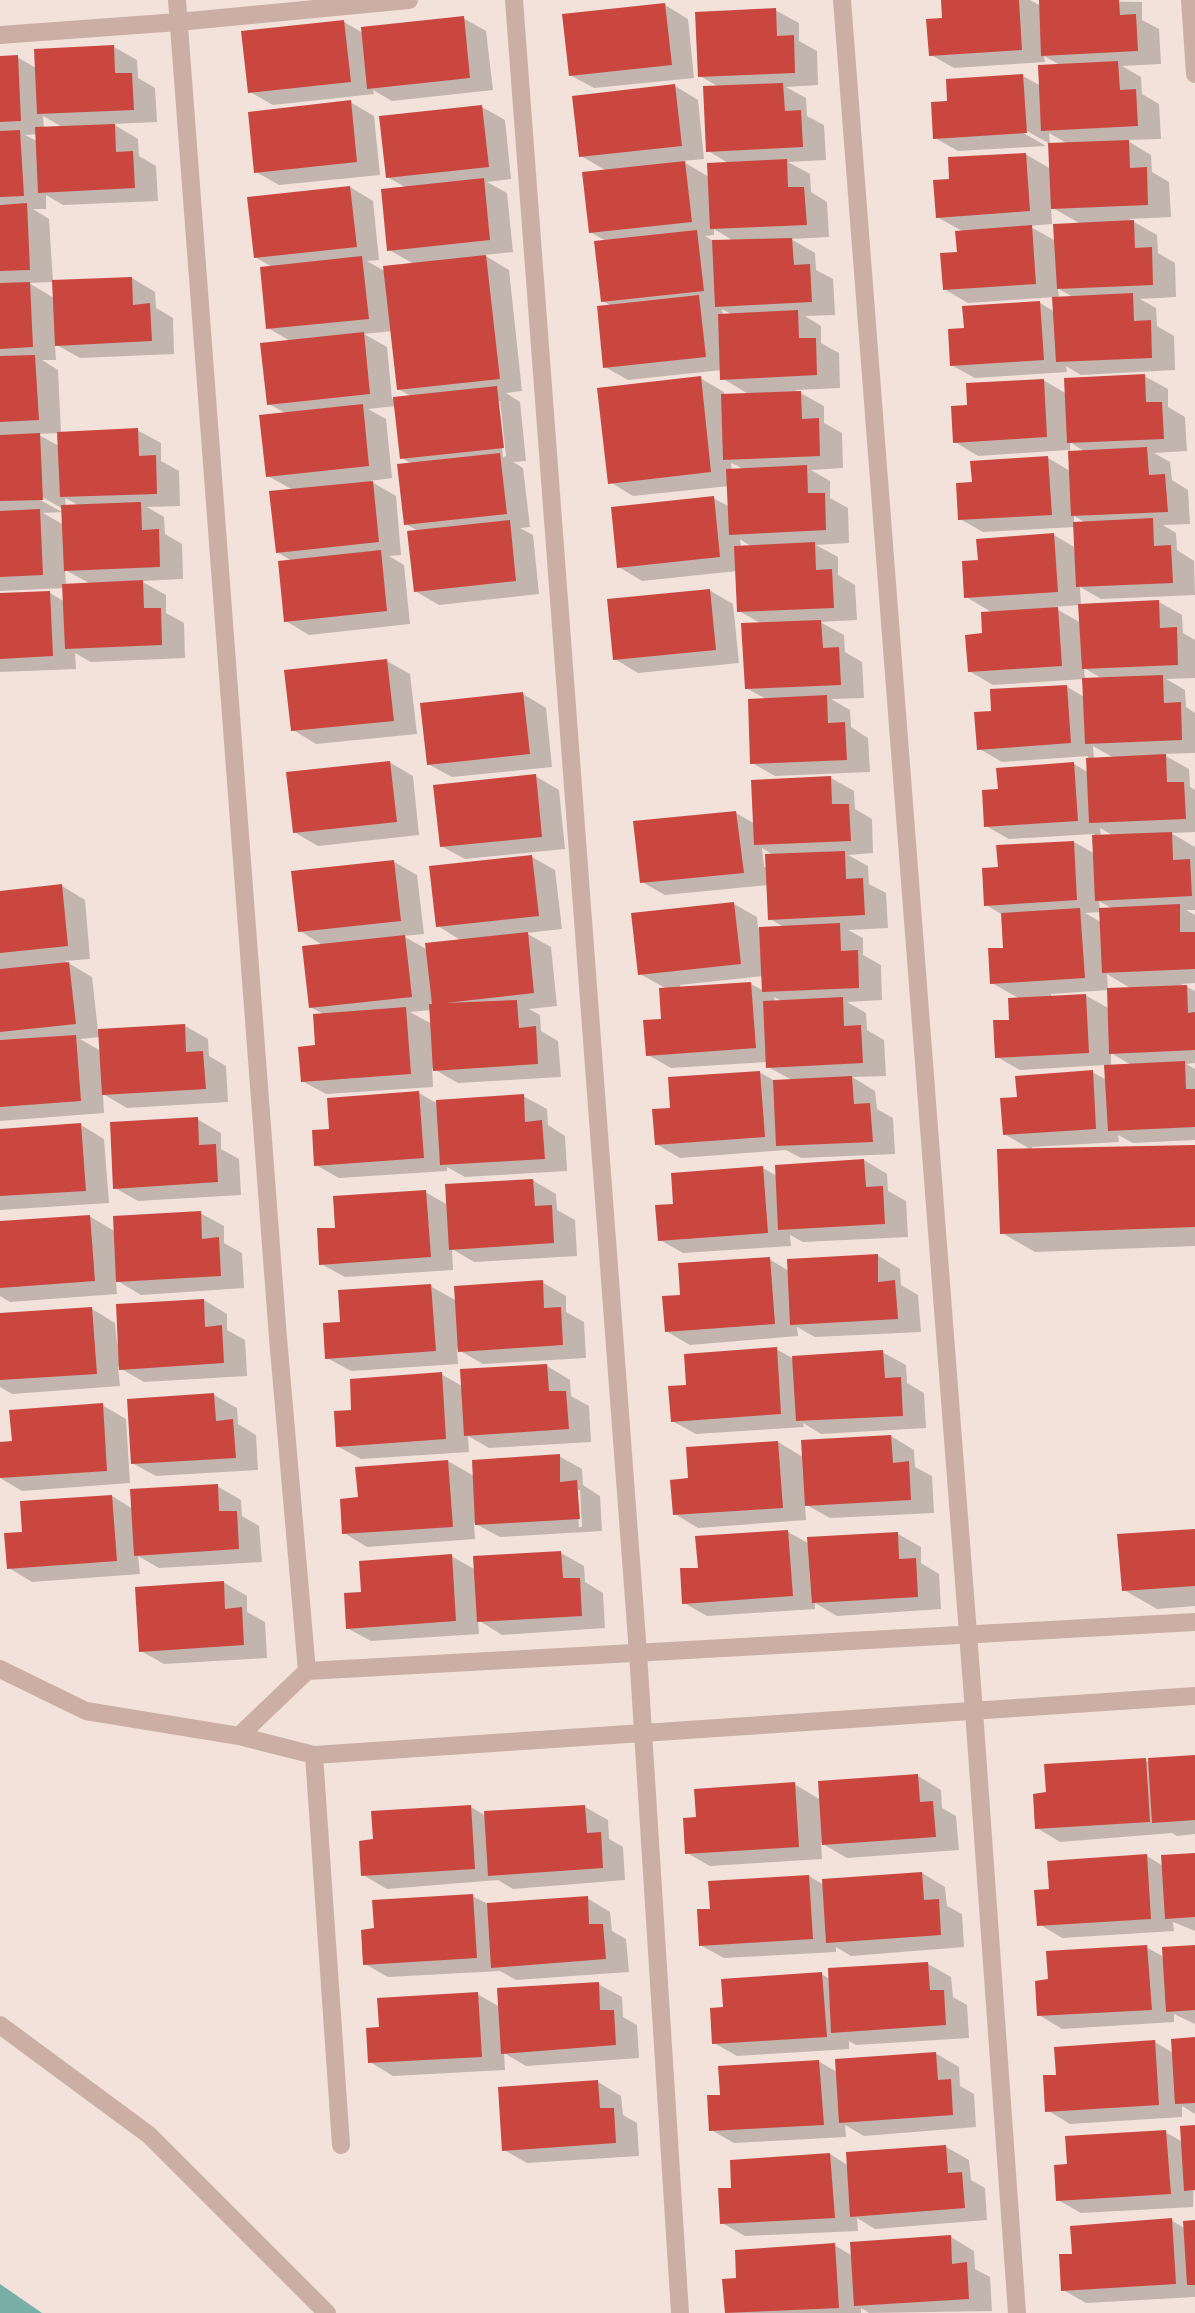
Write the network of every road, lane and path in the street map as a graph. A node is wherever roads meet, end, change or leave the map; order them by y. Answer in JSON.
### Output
{"nodes":[{"id":1,"x":177,"y":0,"type":"edge"},
{"id":2,"x":409,"y":0,"type":"edge"},
{"id":3,"x":514,"y":0,"type":"edge"},
{"id":4,"x":842,"y":0,"type":"edge"},
{"id":5,"x":1190,"y":0,"type":"edge"},
{"id":6,"x":178,"y":22,"type":"junction"},
{"id":7,"x":0,"y":35,"type":"edge"},
{"id":8,"x":1195,"y":74,"type":"edge"},
{"id":9,"x":1195,"y":1622,"type":"edge"},
{"id":10,"x":968,"y":1635,"type":"junction"},
{"id":11,"x":638,"y":1653,"type":"junction"},
{"id":12,"x":0,"y":1669,"type":"edge"},
{"id":13,"x":307,"y":1671,"type":"junction"},
{"id":14,"x":1195,"y":1696,"type":"edge"},
{"id":15,"x":974,"y":1711,"type":"junction"},
{"id":16,"x":642,"y":1734,"type":"junction"},
{"id":17,"x":239,"y":1736,"type":"junction"},
{"id":18,"x":314,"y":1755,"type":"junction"},
{"id":19,"x":0,"y":2025,"type":"edge"},
{"id":20,"x":341,"y":2146,"type":"dead end"},
{"id":21,"x":327,"y":2313,"type":"edge"},
{"id":22,"x":680,"y":2313,"type":"edge"},
{"id":23,"x":1017,"y":2313,"type":"edge"}],
"edges":[{"from":1,"to":6,"type":"street"},
{"from":2,"to":6,"type":"street"},
{"from":3,"to":11,"type":"street"},
{"from":4,"to":10,"type":"street"},
{"from":5,"to":8,"type":"street"},
{"from":6,"to":7,"type":"street"},
{"from":6,"to":13,"type":"street"},
{"from":9,"to":10,"type":"street"},
{"from":10,"to":11,"type":"street"},
{"from":10,"to":15,"type":"street"},
{"from":11,"to":13,"type":"street"},
{"from":11,"to":16,"type":"street"},
{"from":12,"to":17,"type":"street"},
{"from":13,"to":17,"type":"street"},
{"from":14,"to":15,"type":"street"},
{"from":15,"to":16,"type":"street"},
{"from":15,"to":23,"type":"street"},
{"from":16,"to":18,"type":"street"},
{"from":16,"to":22,"type":"street"},
{"from":17,"to":18,"type":"street"},
{"from":18,"to":20,"type":"street"},
{"from":19,"to":21,"type":"street"}]}
